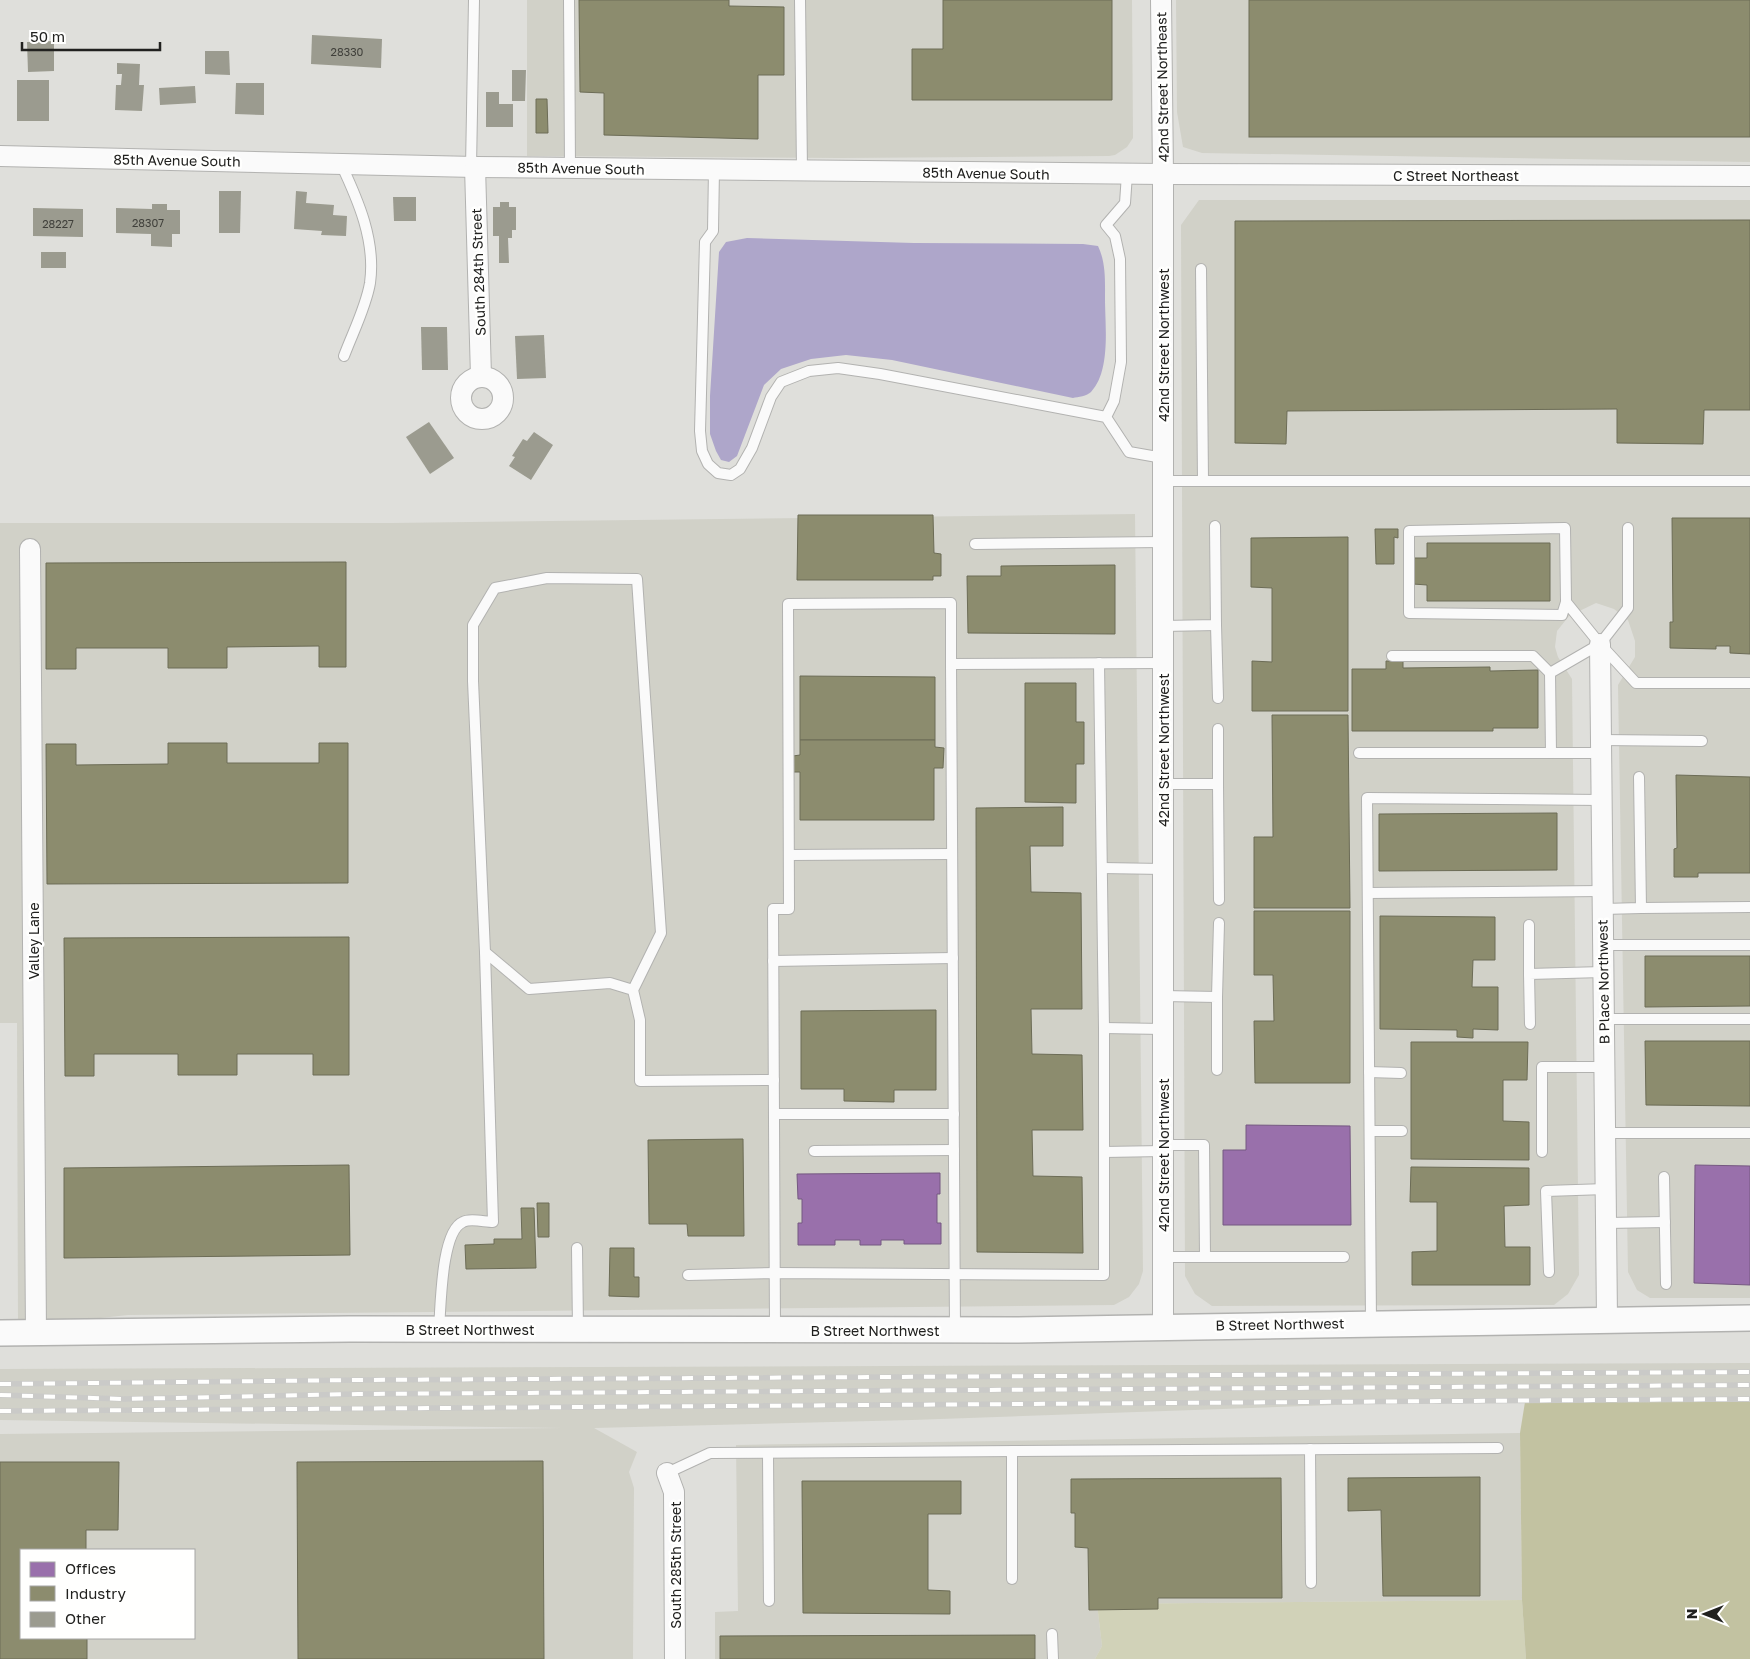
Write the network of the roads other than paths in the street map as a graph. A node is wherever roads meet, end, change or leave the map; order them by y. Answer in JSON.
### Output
{"nodes":[{"id":1,"x":474,"y":0,"type":"edge"},
{"id":2,"x":568,"y":0,"type":"edge"},
{"id":3,"x":800,"y":0,"type":"edge"},
{"id":4,"x":1161,"y":0,"type":"edge"},
{"id":5,"x":0,"y":156,"type":"edge"},
{"id":6,"x":341,"y":164,"type":"junction"},
{"id":7,"x":473,"y":167,"type":"junction"},
{"id":8,"x":570,"y":168,"type":"junction"},
{"id":9,"x":714,"y":170,"type":"junction"},
{"id":10,"x":802,"y":170,"type":"junction"},
{"id":11,"x":1127,"y":174,"type":"junction"},
{"id":12,"x":1163,"y":174,"type":"junction"},
{"id":13,"x":1750,"y":176,"type":"edge"},
{"id":14,"x":1201,"y":269,"type":"dead end"},
{"id":15,"x":344,"y":356,"type":"dead end"},
{"id":16,"x":481,"y":376,"type":"dead end"},
{"id":17,"x":1106,"y":417,"type":"junction"},
{"id":18,"x":1163,"y":458,"type":"junction"},
{"id":19,"x":1163,"y":481,"type":"junction"},
{"id":20,"x":1203,"y":481,"type":"junction"},
{"id":21,"x":1750,"y":481,"type":"edge"},
{"id":22,"x":1214,"y":526,"type":"dead end"},
{"id":23,"x":1628,"y":528,"type":"dead end"},
{"id":24,"x":1163,"y":542,"type":"junction"},
{"id":25,"x":975,"y":544,"type":"dead end"},
{"id":26,"x":30,"y":549,"type":"dead end"},
{"id":27,"x":1566,"y":602,"type":"junction"},
{"id":28,"x":1216,"y":625,"type":"junction"},
{"id":29,"x":1163,"y":626,"type":"junction"},
{"id":30,"x":1600,"y":644,"type":"junction"},
{"id":31,"x":1392,"y":656,"type":"dead end"},
{"id":32,"x":1099,"y":663,"type":"junction"},
{"id":33,"x":1163,"y":663,"type":"junction"},
{"id":34,"x":951,"y":664,"type":"junction"},
{"id":35,"x":1550,"y":673,"type":"junction"},
{"id":36,"x":1750,"y":683,"type":"edge"},
{"id":37,"x":1218,"y":698,"type":"dead end"},
{"id":38,"x":1218,"y":729,"type":"dead end"},
{"id":39,"x":1702,"y":741,"type":"dead end"},
{"id":40,"x":1601,"y":747,"type":"junction"},
{"id":41,"x":1358,"y":753,"type":"dead end"},
{"id":42,"x":1551,"y":753,"type":"junction"},
{"id":43,"x":1640,"y":777,"type":"dead end"},
{"id":44,"x":1163,"y":784,"type":"junction"},
{"id":45,"x":1218,"y":784,"type":"junction"},
{"id":46,"x":1601,"y":800,"type":"junction"},
{"id":47,"x":952,"y":854,"type":"junction"},
{"id":48,"x":789,"y":855,"type":"junction"},
{"id":49,"x":1102,"y":868,"type":"junction"},
{"id":50,"x":1163,"y":869,"type":"junction"},
{"id":51,"x":1368,"y":893,"type":"junction"},
{"id":52,"x":1219,"y":900,"type":"dead end"},
{"id":53,"x":1602,"y":900,"type":"junction"},
{"id":54,"x":1750,"y":907,"type":"edge"},
{"id":55,"x":1641,"y":908,"type":"junction"},
{"id":56,"x":1219,"y":923,"type":"dead end"},
{"id":57,"x":1529,"y":925,"type":"dead end"},
{"id":58,"x":1603,"y":945,"type":"junction"},
{"id":59,"x":1750,"y":945,"type":"edge"},
{"id":60,"x":485,"y":952,"type":"junction"},
{"id":61,"x":953,"y":958,"type":"junction"},
{"id":62,"x":773,"y":961,"type":"junction"},
{"id":63,"x":1603,"y":972,"type":"junction"},
{"id":64,"x":1529,"y":974,"type":"junction"},
{"id":65,"x":633,"y":990,"type":"junction"},
{"id":66,"x":1163,"y":996,"type":"junction"},
{"id":67,"x":1217,"y":997,"type":"junction"},
{"id":68,"x":1604,"y":1019,"type":"junction"},
{"id":69,"x":1750,"y":1019,"type":"edge"},
{"id":70,"x":1530,"y":1024,"type":"dead end"},
{"id":71,"x":1104,"y":1028,"type":"junction"},
{"id":72,"x":1163,"y":1029,"type":"junction"},
{"id":73,"x":1604,"y":1067,"type":"junction"},
{"id":74,"x":1217,"y":1070,"type":"dead end"},
{"id":75,"x":1369,"y":1072,"type":"junction"},
{"id":76,"x":1401,"y":1073,"type":"dead end"},
{"id":77,"x":774,"y":1080,"type":"junction"},
{"id":78,"x":774,"y":1114,"type":"junction"},
{"id":79,"x":954,"y":1114,"type":"junction"},
{"id":80,"x":1370,"y":1131,"type":"junction"},
{"id":81,"x":1402,"y":1131,"type":"dead end"},
{"id":82,"x":1605,"y":1133,"type":"junction"},
{"id":83,"x":1750,"y":1133,"type":"edge"},
{"id":84,"x":1163,"y":1148,"type":"junction"},
{"id":85,"x":954,"y":1150,"type":"junction"},
{"id":86,"x":814,"y":1151,"type":"dead end"},
{"id":87,"x":1104,"y":1152,"type":"junction"},
{"id":88,"x":1542,"y":1152,"type":"dead end"},
{"id":89,"x":1664,"y":1177,"type":"dead end"},
{"id":90,"x":1606,"y":1189,"type":"junction"},
{"id":91,"x":1665,"y":1222,"type":"junction"},
{"id":92,"x":1606,"y":1223,"type":"junction"},
{"id":93,"x":577,"y":1248,"type":"dead end"},
{"id":94,"x":1163,"y":1257,"type":"junction"},
{"id":95,"x":1205,"y":1257,"type":"junction"},
{"id":96,"x":1344,"y":1257,"type":"dead end"},
{"id":97,"x":1549,"y":1272,"type":"dead end"},
{"id":98,"x":775,"y":1273,"type":"junction"},
{"id":99,"x":954,"y":1274,"type":"junction"},
{"id":100,"x":688,"y":1275,"type":"dead end"},
{"id":101,"x":1666,"y":1284,"type":"dead end"},
{"id":102,"x":1750,"y":1318,"type":"edge"},
{"id":103,"x":1607,"y":1319,"type":"junction"},
{"id":104,"x":1371,"y":1323,"type":"junction"},
{"id":105,"x":1163,"y":1326,"type":"junction"},
{"id":106,"x":439,"y":1329,"type":"junction"},
{"id":107,"x":578,"y":1330,"type":"junction"},
{"id":108,"x":775,"y":1330,"type":"junction"},
{"id":109,"x":955,"y":1330,"type":"junction"},
{"id":110,"x":0,"y":1333,"type":"edge"},
{"id":111,"x":36,"y":1333,"type":"junction"},
{"id":112,"x":1498,"y":1448,"type":"dead end"},
{"id":113,"x":1310,"y":1449,"type":"junction"},
{"id":114,"x":1012,"y":1451,"type":"junction"},
{"id":115,"x":768,"y":1453,"type":"junction"},
{"id":116,"x":667,"y":1473,"type":"joint"},
{"id":117,"x":1012,"y":1579,"type":"dead end"},
{"id":118,"x":1311,"y":1583,"type":"dead end"},
{"id":119,"x":769,"y":1601,"type":"dead end"},
{"id":120,"x":1052,"y":1634,"type":"dead end"},
{"id":121,"x":675,"y":1659,"type":"edge"},
{"id":122,"x":1053,"y":1659,"type":"edge"}],
"edges":[{"from":1,"to":7,"type":"lane"},
{"from":2,"to":8,"type":"lane"},
{"from":3,"to":10,"type":"lane"},
{"from":4,"to":12,"type":"street","name":"42nd Street Northeast"},
{"from":5,"to":6,"type":"street","name":"85th Avenue South"},
{"from":6,"to":7,"type":"street","name":"85th Avenue South"},
{"from":6,"to":15,"type":"lane"},
{"from":7,"to":8,"type":"street","name":"85th Avenue South"},
{"from":7,"to":16,"type":"street","name":"South 284th Street"},
{"from":8,"to":9,"type":"street","name":"85th Avenue South"},
{"from":9,"to":10,"type":"street","name":"85th Avenue South"},
{"from":9,"to":17,"type":"lane"},
{"from":10,"to":11,"type":"street","name":"85th Avenue South"},
{"from":11,"to":12,"type":"street","name":"85th Avenue South"},
{"from":11,"to":17,"type":"lane"},
{"from":12,"to":13,"type":"street","name":"C Street Northeast"},
{"from":12,"to":18,"type":"street","name":"42nd Street Northwest"},
{"from":14,"to":20,"type":"lane"},
{"from":17,"to":18,"type":"lane"},
{"from":18,"to":19,"type":"street","name":"42nd Street Northwest"},
{"from":19,"to":20,"type":"lane"},
{"from":19,"to":24,"type":"street","name":"42nd Street Northwest"},
{"from":20,"to":21,"type":"lane"},
{"from":22,"to":28,"type":"lane"},
{"from":23,"to":30,"type":"lane"},
{"from":24,"to":25,"type":"lane"},
{"from":24,"to":29,"type":"street","name":"42nd Street Northwest"},
{"from":26,"to":111,"type":"street","name":"Valley Lane"},
{"from":27,"to":27,"type":"lane"},
{"from":27,"to":30,"type":"lane"},
{"from":28,"to":29,"type":"lane"},
{"from":28,"to":37,"type":"lane"},
{"from":29,"to":33,"type":"street","name":"42nd Street Northwest"},
{"from":30,"to":35,"type":"lane"},
{"from":30,"to":36,"type":"lane"},
{"from":30,"to":40,"type":"street","name":"B Place Northwest"},
{"from":31,"to":35,"type":"lane"},
{"from":32,"to":33,"type":"lane"},
{"from":32,"to":34,"type":"lane"},
{"from":32,"to":49,"type":"lane"},
{"from":33,"to":44,"type":"street","name":"42nd Street Northwest"},
{"from":34,"to":47,"type":"lane"},
{"from":34,"to":48,"type":"lane"},
{"from":35,"to":42,"type":"lane"},
{"from":38,"to":45,"type":"lane"},
{"from":39,"to":40,"type":"lane"},
{"from":40,"to":42,"type":"lane"},
{"from":40,"to":46,"type":"street","name":"B Place Northwest"},
{"from":41,"to":42,"type":"lane"},
{"from":43,"to":55,"type":"lane"},
{"from":44,"to":45,"type":"lane"},
{"from":44,"to":50,"type":"street","name":"42nd Street Northwest"},
{"from":45,"to":52,"type":"lane"},
{"from":46,"to":51,"type":"lane"},
{"from":46,"to":53,"type":"street","name":"B Place Northwest"},
{"from":47,"to":48,"type":"lane"},
{"from":47,"to":61,"type":"lane"},
{"from":48,"to":62,"type":"lane"},
{"from":49,"to":50,"type":"lane"},
{"from":49,"to":71,"type":"lane"},
{"from":50,"to":66,"type":"street","name":"42nd Street Northwest"},
{"from":51,"to":53,"type":"lane"},
{"from":51,"to":75,"type":"lane"},
{"from":53,"to":55,"type":"lane"},
{"from":53,"to":58,"type":"street","name":"B Place Northwest"},
{"from":54,"to":55,"type":"lane"},
{"from":56,"to":67,"type":"lane"},
{"from":57,"to":64,"type":"lane"},
{"from":58,"to":59,"type":"lane"},
{"from":58,"to":63,"type":"street","name":"B Place Northwest"},
{"from":60,"to":65,"type":"lane"},
{"from":60,"to":65,"type":"lane"},
{"from":60,"to":106,"type":"lane"},
{"from":61,"to":62,"type":"lane"},
{"from":61,"to":79,"type":"lane"},
{"from":62,"to":77,"type":"lane"},
{"from":63,"to":64,"type":"lane"},
{"from":63,"to":68,"type":"street","name":"B Place Northwest"},
{"from":64,"to":70,"type":"lane"},
{"from":65,"to":77,"type":"lane"},
{"from":66,"to":67,"type":"lane"},
{"from":66,"to":72,"type":"street","name":"42nd Street Northwest"},
{"from":67,"to":74,"type":"lane"},
{"from":68,"to":69,"type":"lane"},
{"from":68,"to":73,"type":"street","name":"B Place Northwest"},
{"from":71,"to":72,"type":"lane"},
{"from":71,"to":87,"type":"lane"},
{"from":72,"to":84,"type":"street","name":"42nd Street Northwest"},
{"from":73,"to":82,"type":"street","name":"B Place Northwest"},
{"from":73,"to":88,"type":"lane"},
{"from":75,"to":76,"type":"lane"},
{"from":75,"to":80,"type":"lane"},
{"from":77,"to":78,"type":"lane"},
{"from":78,"to":79,"type":"lane"},
{"from":78,"to":98,"type":"lane"},
{"from":79,"to":85,"type":"lane"},
{"from":80,"to":81,"type":"lane"},
{"from":80,"to":104,"type":"lane"},
{"from":82,"to":83,"type":"lane"},
{"from":82,"to":90,"type":"street","name":"B Place Northwest"},
{"from":84,"to":87,"type":"lane"},
{"from":84,"to":94,"type":"street","name":"42nd Street Northwest"},
{"from":84,"to":95,"type":"lane"},
{"from":85,"to":86,"type":"lane"},
{"from":85,"to":99,"type":"lane"},
{"from":87,"to":99,"type":"lane"},
{"from":89,"to":91,"type":"lane"},
{"from":90,"to":92,"type":"street","name":"B Place Northwest"},
{"from":90,"to":97,"type":"lane"},
{"from":91,"to":92,"type":"lane"},
{"from":91,"to":101,"type":"lane"},
{"from":92,"to":103,"type":"street","name":"B Place Northwest"},
{"from":93,"to":107,"type":"lane"},
{"from":94,"to":95,"type":"lane"},
{"from":94,"to":105,"type":"street","name":"42nd Street Northwest"},
{"from":95,"to":96,"type":"lane"},
{"from":98,"to":99,"type":"lane"},
{"from":98,"to":100,"type":"lane"},
{"from":98,"to":108,"type":"lane"},
{"from":99,"to":109,"type":"lane"},
{"from":102,"to":103,"type":"street","name":"B Street Northwest"},
{"from":103,"to":104,"type":"street","name":"B Street Northwest"},
{"from":104,"to":105,"type":"street","name":"B Street Northwest"},
{"from":105,"to":109,"type":"street","name":"B Street Northwest"},
{"from":106,"to":107,"type":"street","name":"B Street Northwest"},
{"from":106,"to":111,"type":"street","name":"B Street Northwest"},
{"from":107,"to":108,"type":"street","name":"B Street Northwest"},
{"from":108,"to":109,"type":"street","name":"B Street Northwest"},
{"from":110,"to":111,"type":"street","name":"B Street Northwest"},
{"from":112,"to":113,"type":"lane"},
{"from":113,"to":114,"type":"lane"},
{"from":113,"to":118,"type":"lane"},
{"from":114,"to":115,"type":"lane"},
{"from":114,"to":117,"type":"lane"},
{"from":115,"to":116,"type":"lane"},
{"from":115,"to":119,"type":"lane"},
{"from":116,"to":121,"type":"street","name":"South 285th Street"},
{"from":120,"to":122,"type":"lane"}]}
